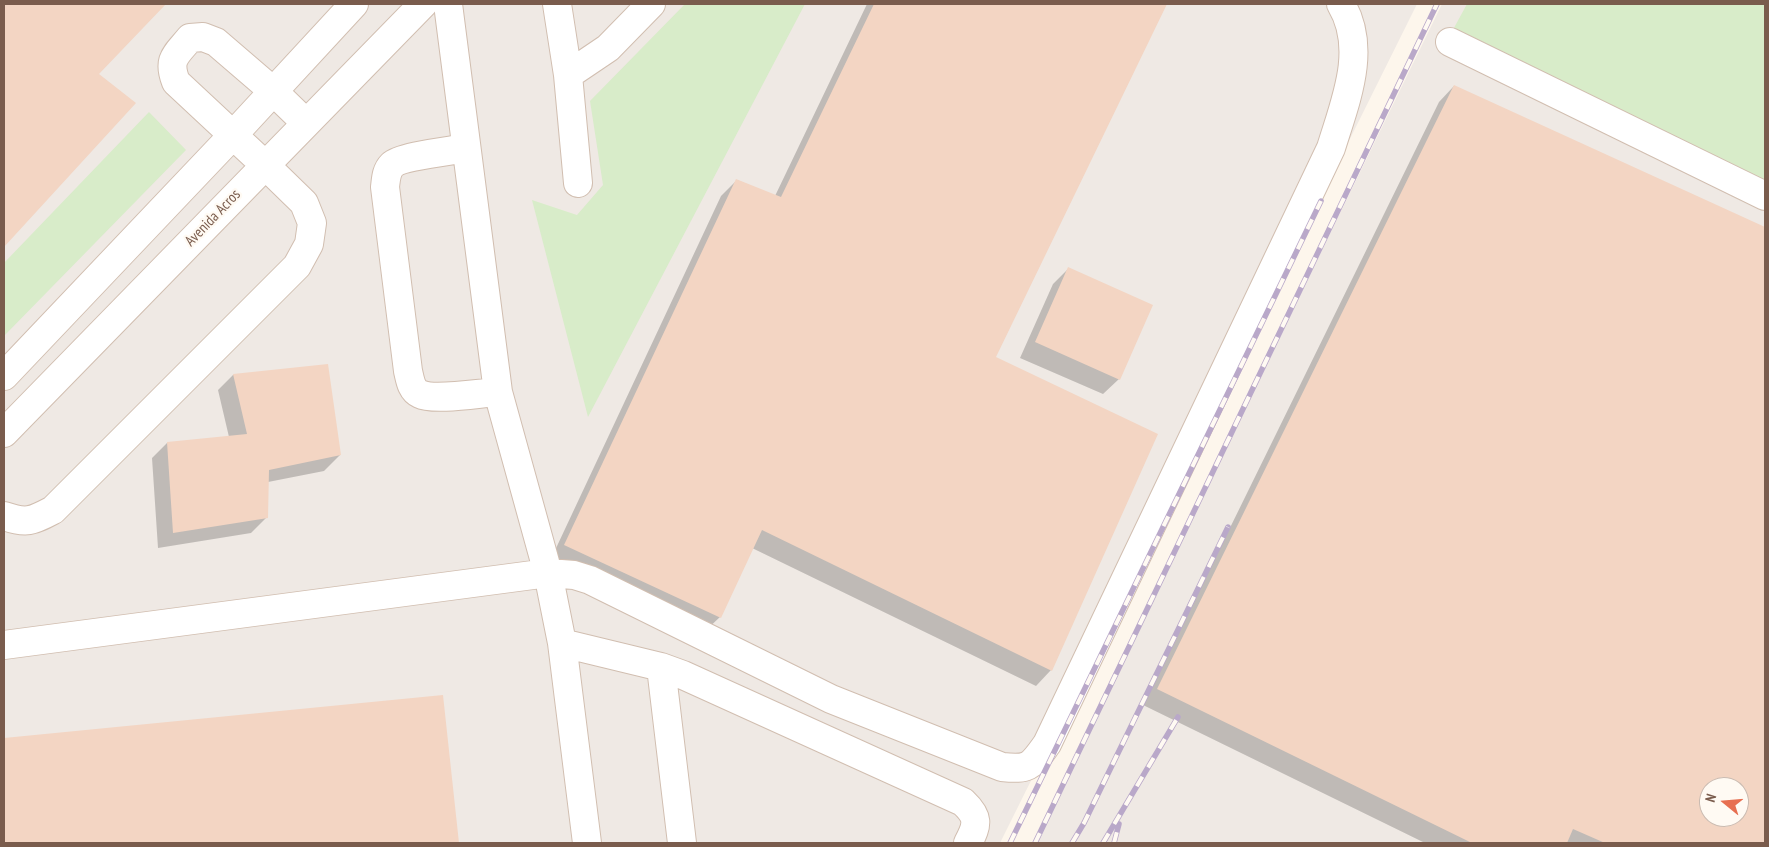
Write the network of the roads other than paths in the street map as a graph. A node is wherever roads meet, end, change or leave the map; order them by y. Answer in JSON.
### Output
{"nodes":[{"id":1,"x":354,"y":4,"type":"edge"},
{"id":2,"x":423,"y":4,"type":"edge"},
{"id":3,"x":448,"y":4,"type":"edge"},
{"id":4,"x":557,"y":4,"type":"edge"},
{"id":5,"x":651,"y":4,"type":"edge"},
{"id":6,"x":1344,"y":9,"type":"edge"},
{"id":7,"x":1450,"y":42,"type":"dead end"},
{"id":8,"x":568,"y":75,"type":"junction"},
{"id":9,"x":273,"y":91,"type":"junction"},
{"id":10,"x":306,"y":123,"type":"junction"},
{"id":11,"x":233,"y":135,"type":"junction"},
{"id":12,"x":466,"y":148,"type":"junction"},
{"id":13,"x":265,"y":165,"type":"junction"},
{"id":14,"x":578,"y":183,"type":"dead end"},
{"id":15,"x":1765,"y":196,"type":"edge"},
{"id":16,"x":4,"y":376,"type":"edge"},
{"id":17,"x":498,"y":392,"type":"junction"},
{"id":18,"x":4,"y":433,"type":"edge"},
{"id":19,"x":4,"y":516,"type":"edge"},
{"id":20,"x":548,"y":573,"type":"junction"},
{"id":21,"x":562,"y":643,"type":"junction"},
{"id":22,"x":4,"y":645,"type":"edge"},
{"id":23,"x":661,"y":667,"type":"junction"},
{"id":24,"x":587,"y":843,"type":"edge"},
{"id":25,"x":682,"y":843,"type":"edge"},
{"id":26,"x":968,"y":843,"type":"edge"}],
"edges":[{"from":1,"to":9,"type":"street"},
{"from":2,"to":10,"type":"street","name":"Avenida Acros"},
{"from":3,"to":12,"type":"street"},
{"from":4,"to":8,"type":"street"},
{"from":5,"to":8,"type":"street"},
{"from":6,"to":20,"type":"street"},
{"from":7,"to":15,"type":"street"},
{"from":8,"to":14,"type":"street"},
{"from":9,"to":10,"type":"street"},
{"from":9,"to":11,"type":"street"},
{"from":9,"to":11,"type":"street"},
{"from":10,"to":13,"type":"street","name":"Avenida Acros"},
{"from":11,"to":13,"type":"street"},
{"from":11,"to":16,"type":"street"},
{"from":12,"to":17,"type":"street"},
{"from":12,"to":17,"type":"street"},
{"from":13,"to":18,"type":"street","name":"Avenida Acros"},
{"from":13,"to":19,"type":"street"},
{"from":17,"to":20,"type":"street"},
{"from":20,"to":21,"type":"street"},
{"from":20,"to":22,"type":"street"},
{"from":21,"to":23,"type":"street"},
{"from":21,"to":24,"type":"street"},
{"from":23,"to":25,"type":"street"},
{"from":23,"to":26,"type":"street"}]}
